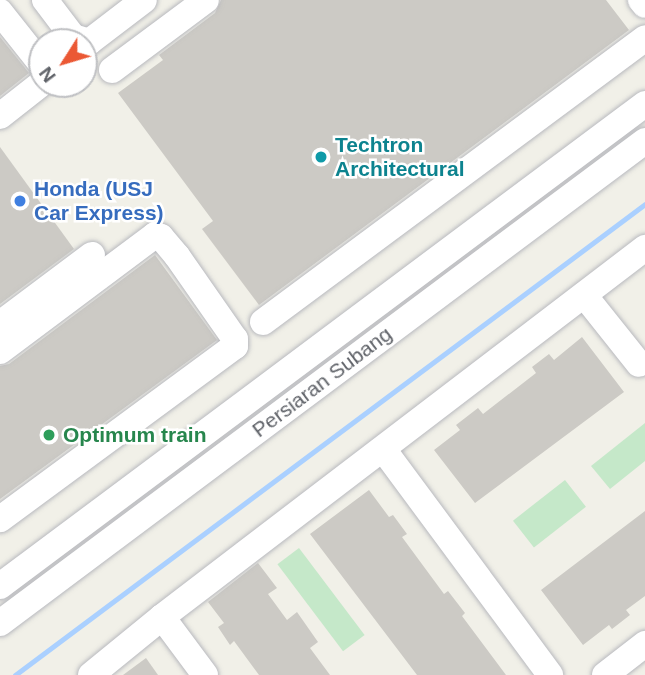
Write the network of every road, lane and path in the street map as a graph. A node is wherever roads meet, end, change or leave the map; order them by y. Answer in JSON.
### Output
{"nodes":[{"id":1,"x":45,"y":0,"type":"edge"},
{"id":2,"x":144,"y":0,"type":"edge"},
{"id":3,"x":206,"y":0,"type":"edge"},
{"id":4,"x":641,"y":0,"type":"edge"},
{"id":5,"x":645,"y":5,"type":"edge"},
{"id":6,"x":0,"y":12,"type":"edge"},
{"id":7,"x":645,"y":38,"type":"edge"},
{"id":8,"x":28,"y":47,"type":"edge"},
{"id":9,"x":112,"y":70,"type":"dead end"},
{"id":10,"x":28,"y":94,"type":"edge"},
{"id":11,"x":645,"y":104,"type":"edge"},
{"id":12,"x":0,"y":116,"type":"edge"},
{"id":13,"x":645,"y":141,"type":"edge"},
{"id":14,"x":645,"y":248,"type":"edge"},
{"id":15,"x":92,"y":255,"type":"dead end"},
{"id":16,"x":584,"y":295,"type":"junction"},
{"id":17,"x":263,"y":322,"type":"dead end"},
{"id":18,"x":0,"y":324,"type":"edge"},
{"id":19,"x":0,"y":351,"type":"edge"},
{"id":20,"x":639,"y":364,"type":"dead end"},
{"id":21,"x":383,"y":449,"type":"junction"},
{"id":22,"x":0,"y":519,"type":"edge"},
{"id":23,"x":0,"y":586,"type":"edge"},
{"id":24,"x":162,"y":617,"type":"junction"},
{"id":25,"x":0,"y":623,"type":"edge"},
{"id":26,"x":645,"y":644,"type":"edge"},
{"id":27,"x":91,"y":675,"type":"edge"},
{"id":28,"x":205,"y":675,"type":"edge"},
{"id":29,"x":551,"y":675,"type":"edge"},
{"id":30,"x":605,"y":675,"type":"edge"}],
"edges":[{"from":1,"to":2,"type":"street"},
{"from":3,"to":9,"type":"street"},
{"from":4,"to":5,"type":"street"},
{"from":6,"to":8,"type":"street"},
{"from":7,"to":17,"type":"street"},
{"from":10,"to":12,"type":"street"},
{"from":11,"to":23,"type":"street","name":"Persiaran Subang"},
{"from":13,"to":25,"type":"street","name":"Persiaran Subang"},
{"from":14,"to":16,"type":"street"},
{"from":15,"to":18,"type":"street"},
{"from":16,"to":20,"type":"street"},
{"from":16,"to":21,"type":"street"},
{"from":19,"to":22,"type":"street"},
{"from":21,"to":24,"type":"street"},
{"from":21,"to":29,"type":"street"},
{"from":24,"to":27,"type":"street"},
{"from":24,"to":28,"type":"street"},
{"from":26,"to":30,"type":"street"}]}
